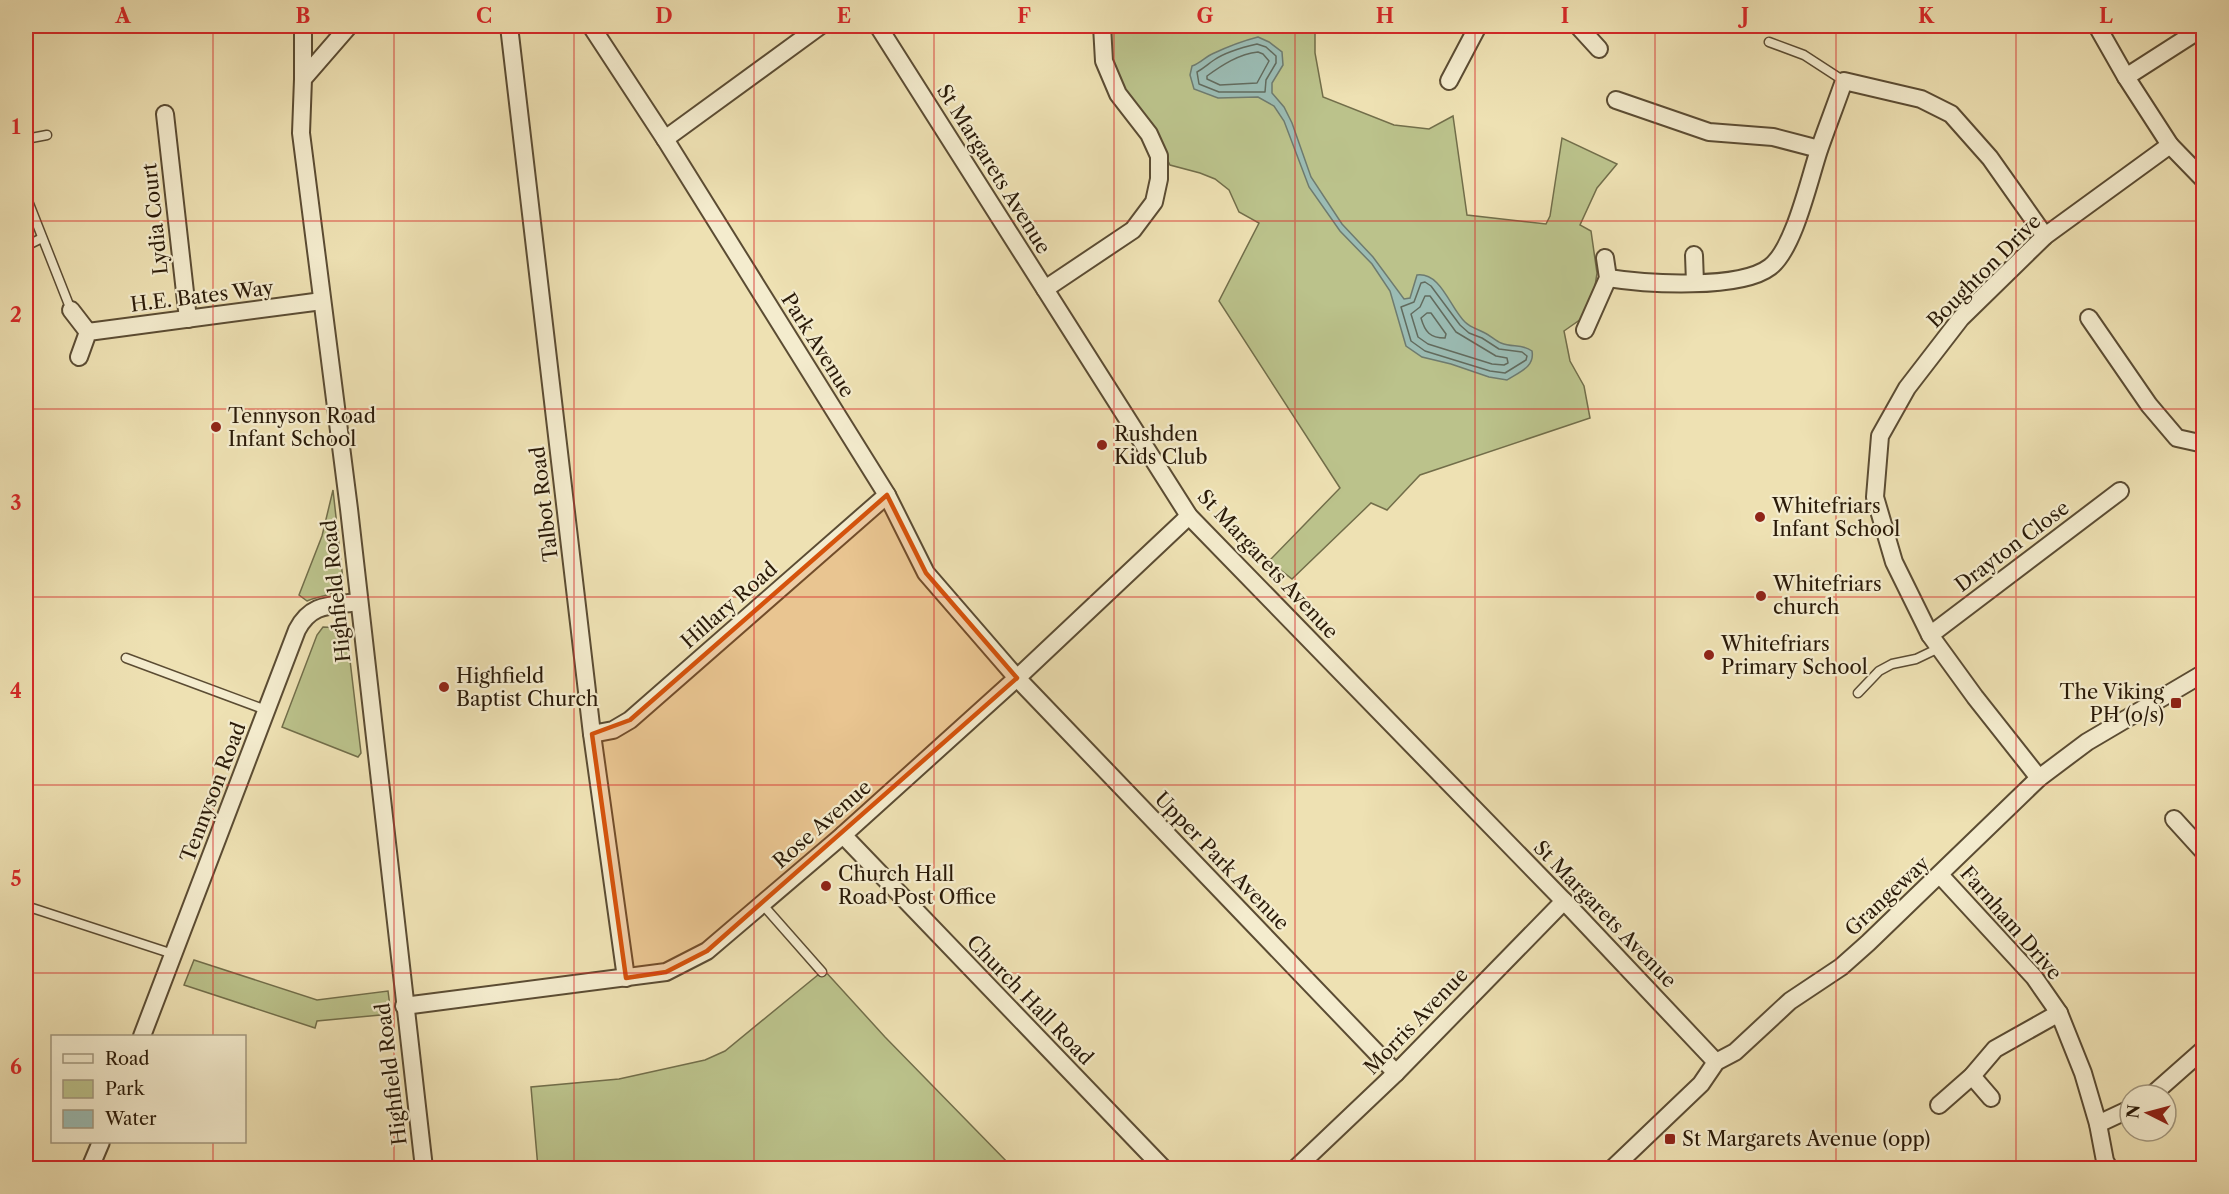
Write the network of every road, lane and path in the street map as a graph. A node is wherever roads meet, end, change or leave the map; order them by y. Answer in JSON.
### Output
{"nodes":[{"id":1,"x":303,"y":26,"type":"edge"},
{"id":2,"x":349,"y":26,"type":"edge"},
{"id":3,"x":509,"y":26,"type":"edge"},
{"id":4,"x":591,"y":26,"type":"edge"},
{"id":5,"x":820,"y":26,"type":"edge"},
{"id":6,"x":878,"y":26,"type":"edge"},
{"id":7,"x":1102,"y":26,"type":"edge"},
{"id":8,"x":1478,"y":26,"type":"edge"},
{"id":9,"x":1578,"y":26,"type":"edge"},
{"id":10,"x":2097,"y":26,"type":"edge"},
{"id":11,"x":2204,"y":27,"type":"edge"},
{"id":12,"x":1769,"y":42,"type":"dead end"},
{"id":13,"x":1599,"y":49,"type":"dead end"},
{"id":14,"x":2126,"y":77,"type":"junction"},
{"id":15,"x":303,"y":79,"type":"junction"},
{"id":16,"x":1449,"y":81,"type":"dead end"},
{"id":17,"x":1844,"y":81,"type":"junction"},
{"id":18,"x":1616,"y":100,"type":"dead end"},
{"id":19,"x":165,"y":114,"type":"dead end"},
{"id":20,"x":47,"y":135,"type":"dead end"},
{"id":21,"x":26,"y":139,"type":"edge"},
{"id":22,"x":665,"y":139,"type":"junction"},
{"id":23,"x":2170,"y":145,"type":"junction"},
{"id":24,"x":1820,"y":149,"type":"junction"},
{"id":25,"x":2204,"y":180,"type":"edge"},
{"id":26,"x":26,"y":196,"type":"edge"},
{"id":27,"x":2045,"y":236,"type":"junction"},
{"id":28,"x":42,"y":238,"type":"junction"},
{"id":29,"x":26,"y":246,"type":"edge"},
{"id":30,"x":1694,"y":255,"type":"dead end"},
{"id":31,"x":1605,"y":258,"type":"dead end"},
{"id":32,"x":1608,"y":278,"type":"junction"},
{"id":33,"x":1695,"y":283,"type":"junction"},
{"id":34,"x":1045,"y":289,"type":"junction"},
{"id":35,"x":322,"y":301,"type":"junction"},
{"id":36,"x":71,"y":310,"type":"joint"},
{"id":37,"x":2089,"y":318,"type":"dead end"},
{"id":38,"x":188,"y":319,"type":"junction"},
{"id":39,"x":1585,"y":330,"type":"dead end"},
{"id":40,"x":88,"y":332,"type":"junction"},
{"id":41,"x":79,"y":357,"type":"dead end"},
{"id":42,"x":2204,"y":444,"type":"edge"},
{"id":43,"x":2120,"y":491,"type":"dead end"},
{"id":44,"x":887,"y":495,"type":"junction"},
{"id":45,"x":1190,"y":516,"type":"junction"},
{"id":46,"x":358,"y":602,"type":"junction"},
{"id":47,"x":1934,"y":641,"type":"junction"},
{"id":48,"x":126,"y":657,"type":"dead end"},
{"id":49,"x":2204,"y":673,"type":"edge"},
{"id":50,"x":1017,"y":678,"type":"junction"},
{"id":51,"x":1858,"y":693,"type":"dead end"},
{"id":52,"x":266,"y":710,"type":"junction"},
{"id":53,"x":592,"y":734,"type":"junction"},
{"id":54,"x":2039,"y":777,"type":"junction"},
{"id":55,"x":2174,"y":819,"type":"dead end"},
{"id":56,"x":843,"y":835,"type":"junction"},
{"id":57,"x":2204,"y":852,"type":"edge"},
{"id":58,"x":1940,"y":875,"type":"junction"},
{"id":59,"x":1564,"y":901,"type":"junction"},
{"id":60,"x":762,"y":904,"type":"junction"},
{"id":61,"x":26,"y":906,"type":"edge"},
{"id":62,"x":173,"y":954,"type":"junction"},
{"id":63,"x":822,"y":972,"type":"dead end"},
{"id":64,"x":626,"y":978,"type":"junction"},
{"id":65,"x":404,"y":1006,"type":"junction"},
{"id":66,"x":2059,"y":1013,"type":"junction"},
{"id":67,"x":142,"y":1035,"type":"edge"},
{"id":68,"x":2204,"y":1049,"type":"edge"},
{"id":69,"x":1716,"y":1062,"type":"junction"},
{"id":70,"x":1396,"y":1073,"type":"junction"},
{"id":71,"x":1972,"y":1076,"type":"junction"},
{"id":72,"x":2166,"y":1083,"type":"edge"},
{"id":73,"x":1991,"y":1098,"type":"dead end"},
{"id":74,"x":1939,"y":1105,"type":"dead end"},
{"id":75,"x":2118,"y":1115,"type":"edge"},
{"id":76,"x":2098,"y":1124,"type":"junction"},
{"id":77,"x":101,"y":1143,"type":"edge"},
{"id":78,"x":1617,"y":1167,"type":"edge"},
{"id":79,"x":90,"y":1168,"type":"edge"},
{"id":80,"x":424,"y":1168,"type":"edge"},
{"id":81,"x":1162,"y":1168,"type":"edge"},
{"id":82,"x":1296,"y":1168,"type":"edge"},
{"id":83,"x":2109,"y":1168,"type":"edge"}],
"edges":[{"from":1,"to":15,"type":"street","name":"Highfield Road"},
{"from":2,"to":15,"type":"street"},
{"from":3,"to":53,"type":"street","name":"Talbot Road"},
{"from":4,"to":22,"type":"street","name":"Park Avenue"},
{"from":5,"to":22,"type":"street"},
{"from":6,"to":34,"type":"street","name":"St Margarets Avenue"},
{"from":7,"to":34,"type":"street"},
{"from":8,"to":16,"type":"street"},
{"from":9,"to":13,"type":"street"},
{"from":10,"to":14,"type":"street"},
{"from":11,"to":14,"type":"street"},
{"from":12,"to":17,"type":"lane"},
{"from":14,"to":23,"type":"street"},
{"from":15,"to":35,"type":"street","name":"Highfield Road"},
{"from":17,"to":24,"type":"street"},
{"from":17,"to":27,"type":"street"},
{"from":18,"to":24,"type":"street"},
{"from":19,"to":38,"type":"street","name":"Lydia Court"},
{"from":20,"to":21,"type":"lane"},
{"from":22,"to":44,"type":"street","name":"Park Avenue"},
{"from":23,"to":25,"type":"street"},
{"from":23,"to":27,"type":"street","name":"Boughton Drive"},
{"from":24,"to":33,"type":"street"},
{"from":26,"to":28,"type":"lane"},
{"from":27,"to":47,"type":"street","name":"Boughton Drive"},
{"from":28,"to":29,"type":"lane"},
{"from":28,"to":36,"type":"lane"},
{"from":30,"to":33,"type":"street"},
{"from":31,"to":32,"type":"street"},
{"from":32,"to":33,"type":"street"},
{"from":32,"to":39,"type":"street"},
{"from":34,"to":45,"type":"street","name":"St Margarets Avenue"},
{"from":35,"to":38,"type":"street","name":"H.E. Bates Way"},
{"from":35,"to":46,"type":"street","name":"Highfield Road"},
{"from":36,"to":40,"type":"street"},
{"from":37,"to":42,"type":"street"},
{"from":38,"to":40,"type":"street","name":"H.E. Bates Way"},
{"from":40,"to":41,"type":"street"},
{"from":43,"to":47,"type":"street","name":"Drayton Close"},
{"from":44,"to":50,"type":"street","name":"Park Avenue"},
{"from":44,"to":53,"type":"street","name":"Hillary Road"},
{"from":45,"to":50,"type":"street","name":"Rose Avenue"},
{"from":45,"to":59,"type":"street","name":"St Margarets Avenue"},
{"from":46,"to":52,"type":"street","name":"Tennyson Road"},
{"from":46,"to":65,"type":"street","name":"Highfield Road"},
{"from":47,"to":51,"type":"lane"},
{"from":47,"to":54,"type":"street","name":"Boughton Drive"},
{"from":48,"to":52,"type":"lane"},
{"from":49,"to":54,"type":"street","name":"Grangeway"},
{"from":50,"to":56,"type":"street","name":"Rose Avenue"},
{"from":50,"to":70,"type":"street","name":"Upper Park Avenue"},
{"from":52,"to":62,"type":"street","name":"Tennyson Road"},
{"from":53,"to":64,"type":"street","name":"Talbot Road"},
{"from":54,"to":58,"type":"street","name":"Grangeway"},
{"from":55,"to":57,"type":"street"},
{"from":56,"to":60,"type":"street","name":"Rose Avenue"},
{"from":56,"to":81,"type":"street","name":"Church Hall Road"},
{"from":58,"to":66,"type":"street","name":"Farnham Drive"},
{"from":58,"to":69,"type":"street","name":"Grangeway"},
{"from":59,"to":69,"type":"street","name":"St Margarets Avenue"},
{"from":59,"to":70,"type":"street","name":"Morris Avenue"},
{"from":60,"to":63,"type":"lane"},
{"from":60,"to":64,"type":"street","name":"Rose Avenue"},
{"from":61,"to":62,"type":"lane"},
{"from":62,"to":67,"type":"street","name":"Tennyson Road"},
{"from":64,"to":65,"type":"street","name":"Rose Avenue"},
{"from":65,"to":80,"type":"street","name":"Highfield Road"},
{"from":66,"to":71,"type":"street"},
{"from":66,"to":76,"type":"street","name":"Farnham Drive"},
{"from":68,"to":72,"type":"street"},
{"from":69,"to":78,"type":"street","name":"Grangeway"},
{"from":70,"to":82,"type":"street","name":"Morris Avenue"},
{"from":71,"to":73,"type":"street"},
{"from":71,"to":74,"type":"street"},
{"from":75,"to":76,"type":"street"},
{"from":76,"to":83,"type":"street","name":"Farnham Drive"},
{"from":77,"to":79,"type":"street"}]}
